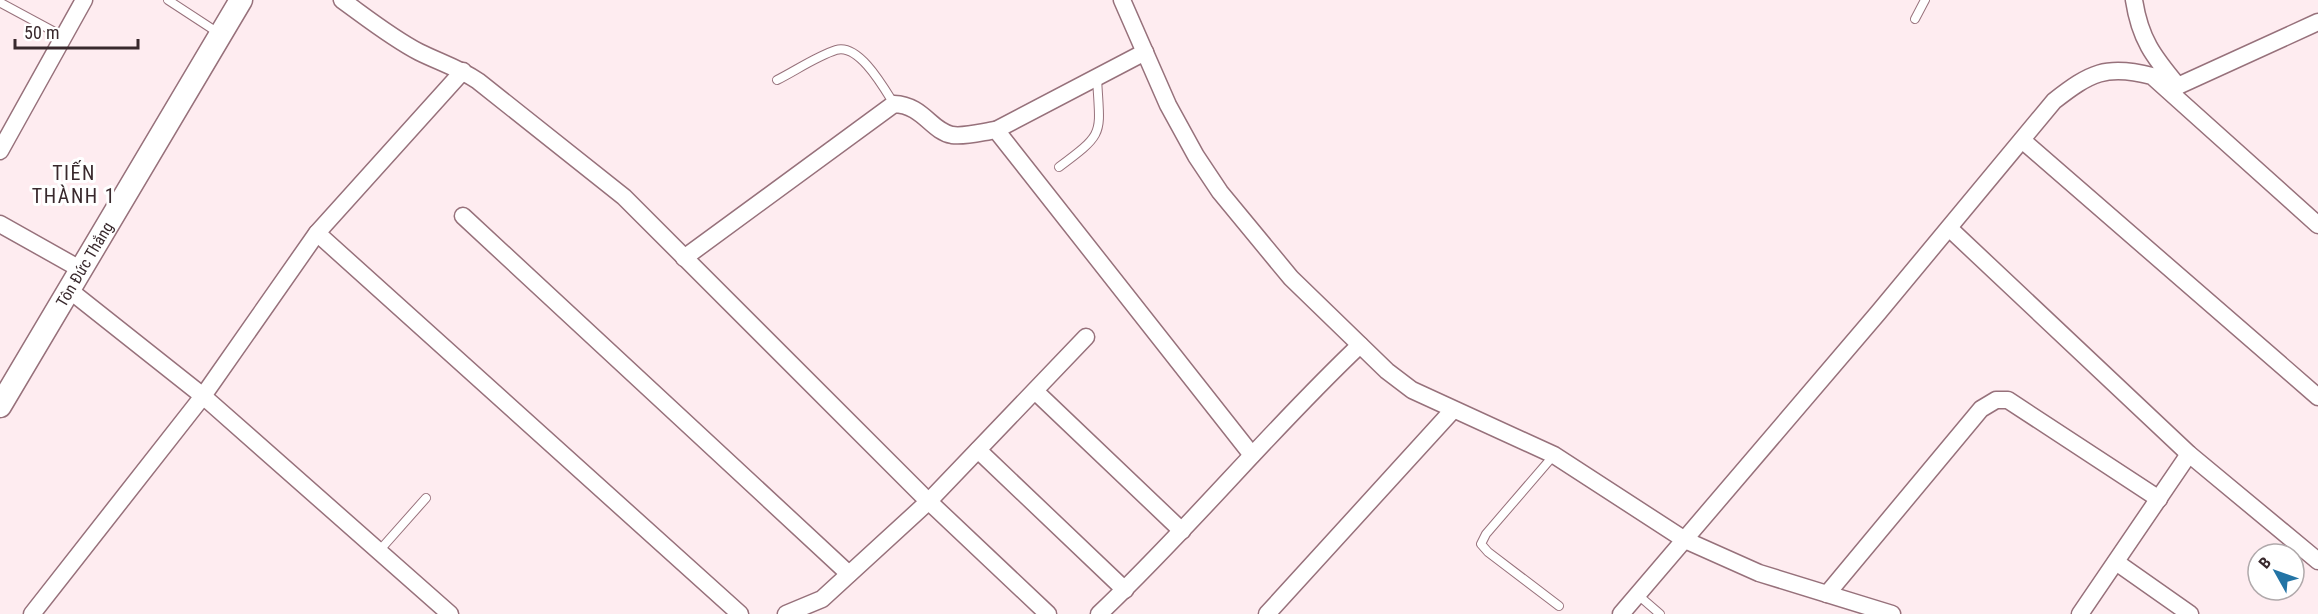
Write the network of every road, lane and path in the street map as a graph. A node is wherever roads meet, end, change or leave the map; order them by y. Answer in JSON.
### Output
{"nodes":[{"id":1,"x":84,"y":0,"type":"edge"},
{"id":2,"x":168,"y":0,"type":"edge"},
{"id":3,"x":241,"y":0,"type":"edge"},
{"id":4,"x":342,"y":0,"type":"edge"},
{"id":5,"x":1122,"y":0,"type":"edge"},
{"id":6,"x":1925,"y":0,"type":"edge"},
{"id":7,"x":2134,"y":0,"type":"edge"},
{"id":8,"x":1,"y":3,"type":"edge"},
{"id":9,"x":1915,"y":19,"type":"dead end"},
{"id":10,"x":2318,"y":22,"type":"edge"},
{"id":11,"x":220,"y":34,"type":"junction"},
{"id":12,"x":64,"y":37,"type":"junction"},
{"id":13,"x":1145,"y":52,"type":"junction"},
{"id":14,"x":463,"y":71,"type":"junction"},
{"id":15,"x":1097,"y":78,"type":"junction"},
{"id":16,"x":777,"y":80,"type":"dead end"},
{"id":17,"x":2173,"y":88,"type":"junction"},
{"id":18,"x":894,"y":104,"type":"junction"},
{"id":19,"x":996,"y":130,"type":"junction"},
{"id":20,"x":2022,"y":140,"type":"junction"},
{"id":21,"x":0,"y":151,"type":"edge"},
{"id":22,"x":1059,"y":167,"type":"dead end"},
{"id":23,"x":463,"y":216,"type":"dead end"},
{"id":24,"x":0,"y":224,"type":"edge"},
{"id":25,"x":2318,"y":225,"type":"edge"},
{"id":26,"x":1949,"y":228,"type":"junction"},
{"id":27,"x":317,"y":233,"type":"junction"},
{"id":28,"x":684,"y":258,"type":"junction"},
{"id":29,"x":80,"y":269,"type":"junction"},
{"id":30,"x":68,"y":289,"type":"junction"},
{"id":31,"x":1086,"y":337,"type":"dead end"},
{"id":32,"x":1360,"y":345,"type":"junction"},
{"id":33,"x":1035,"y":391,"type":"junction"},
{"id":34,"x":203,"y":396,"type":"junction"},
{"id":35,"x":2318,"y":397,"type":"edge"},
{"id":36,"x":0,"y":406,"type":"edge"},
{"id":37,"x":1453,"y":410,"type":"junction"},
{"id":38,"x":978,"y":450,"type":"junction"},
{"id":39,"x":2189,"y":454,"type":"junction"},
{"id":40,"x":1252,"y":455,"type":"junction"},
{"id":41,"x":1554,"y":456,"type":"junction"},
{"id":42,"x":426,"y":498,"type":"dead end"},
{"id":43,"x":2159,"y":499,"type":"junction"},
{"id":44,"x":929,"y":501,"type":"junction"},
{"id":45,"x":1182,"y":531,"type":"junction"},
{"id":46,"x":1685,"y":540,"type":"junction"},
{"id":47,"x":379,"y":551,"type":"junction"},
{"id":48,"x":2318,"y":561,"type":"edge"},
{"id":49,"x":2116,"y":562,"type":"junction"},
{"id":50,"x":849,"y":574,"type":"junction"},
{"id":51,"x":1125,"y":590,"type":"junction"},
{"id":52,"x":1827,"y":594,"type":"junction"},
{"id":53,"x":1638,"y":595,"type":"junction"},
{"id":54,"x":1559,"y":606,"type":"dead end"},
{"id":55,"x":39,"y":612,"type":"edge"},
{"id":56,"x":450,"y":614,"type":"edge"},
{"id":57,"x":740,"y":614,"type":"edge"},
{"id":58,"x":786,"y":614,"type":"edge"},
{"id":59,"x":1048,"y":614,"type":"edge"},
{"id":60,"x":1099,"y":614,"type":"edge"},
{"id":61,"x":1267,"y":614,"type":"edge"},
{"id":62,"x":1621,"y":614,"type":"edge"},
{"id":63,"x":1660,"y":614,"type":"edge"},
{"id":64,"x":1892,"y":614,"type":"edge"},
{"id":65,"x":2080,"y":614,"type":"edge"},
{"id":66,"x":2190,"y":614,"type":"edge"}],
"edges":[{"from":1,"to":12,"type":"street"},
{"from":2,"to":11,"type":"lane"},
{"from":3,"to":11,"type":"street","name":"Tôn Đức Thắng"},
{"from":4,"to":14,"type":"street"},
{"from":5,"to":13,"type":"street"},
{"from":6,"to":9,"type":"lane"},
{"from":7,"to":17,"type":"street"},
{"from":8,"to":12,"type":"lane"},
{"from":10,"to":17,"type":"street"},
{"from":11,"to":29,"type":"street","name":"Tôn Đức Thắng"},
{"from":12,"to":21,"type":"street"},
{"from":13,"to":15,"type":"street"},
{"from":13,"to":32,"type":"street"},
{"from":14,"to":27,"type":"street"},
{"from":14,"to":28,"type":"street"},
{"from":15,"to":19,"type":"street"},
{"from":15,"to":22,"type":"lane"},
{"from":16,"to":18,"type":"lane"},
{"from":17,"to":20,"type":"street"},
{"from":17,"to":25,"type":"street"},
{"from":18,"to":19,"type":"street"},
{"from":18,"to":28,"type":"street"},
{"from":19,"to":40,"type":"street"},
{"from":20,"to":26,"type":"street"},
{"from":20,"to":35,"type":"street"},
{"from":23,"to":50,"type":"street"},
{"from":24,"to":29,"type":"street"},
{"from":26,"to":39,"type":"street"},
{"from":26,"to":46,"type":"street"},
{"from":27,"to":34,"type":"street"},
{"from":27,"to":57,"type":"street"},
{"from":28,"to":44,"type":"street"},
{"from":29,"to":30,"type":"street","name":"Tôn Đức Thắng"},
{"from":30,"to":34,"type":"street"},
{"from":30,"to":36,"type":"street","name":"Tôn Đức Thắng"},
{"from":31,"to":33,"type":"street"},
{"from":32,"to":37,"type":"street"},
{"from":32,"to":40,"type":"street"},
{"from":33,"to":38,"type":"street"},
{"from":33,"to":45,"type":"street"},
{"from":34,"to":47,"type":"street"},
{"from":34,"to":55,"type":"street"},
{"from":37,"to":41,"type":"street"},
{"from":37,"to":61,"type":"street"},
{"from":38,"to":44,"type":"street"},
{"from":38,"to":51,"type":"street"},
{"from":39,"to":43,"type":"street"},
{"from":39,"to":48,"type":"street"},
{"from":40,"to":45,"type":"street"},
{"from":41,"to":46,"type":"street"},
{"from":41,"to":54,"type":"lane"},
{"from":42,"to":47,"type":"lane"},
{"from":43,"to":49,"type":"street"},
{"from":43,"to":52,"type":"street"},
{"from":44,"to":50,"type":"street"},
{"from":44,"to":59,"type":"street"},
{"from":45,"to":51,"type":"street"},
{"from":46,"to":52,"type":"street"},
{"from":46,"to":53,"type":"street"},
{"from":47,"to":56,"type":"street"},
{"from":49,"to":65,"type":"street"},
{"from":49,"to":66,"type":"street"},
{"from":50,"to":58,"type":"street"},
{"from":51,"to":60,"type":"street"},
{"from":52,"to":64,"type":"street"},
{"from":53,"to":62,"type":"street"},
{"from":53,"to":63,"type":"lane"}]}
